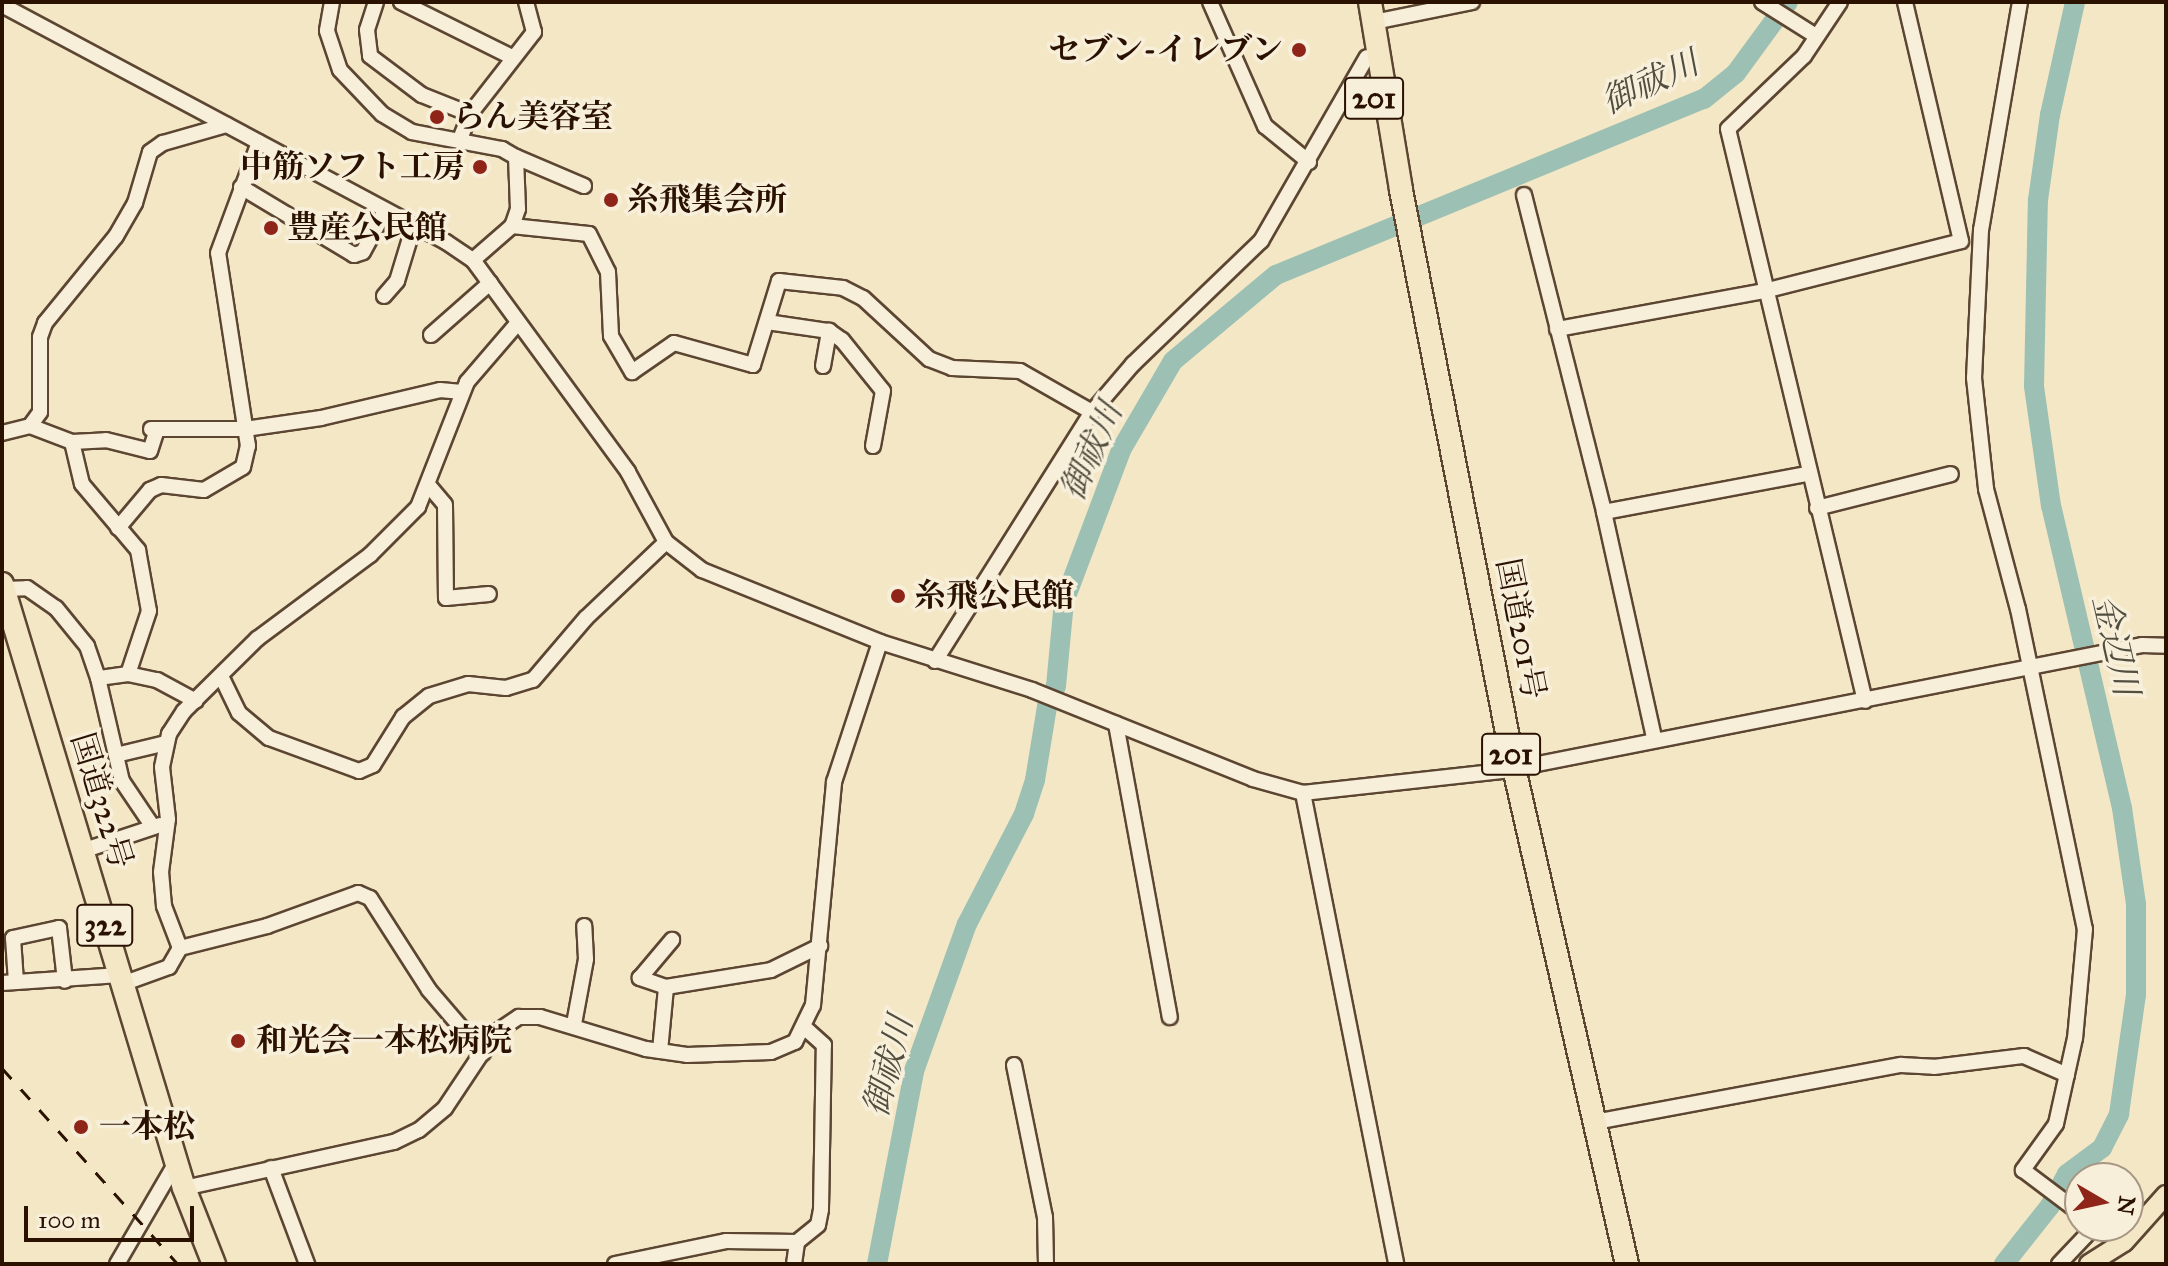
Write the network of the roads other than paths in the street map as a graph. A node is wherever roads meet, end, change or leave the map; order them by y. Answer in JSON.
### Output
{"nodes":[{"id":1,"x":332,"y":2,"type":"edge"},
{"id":2,"x":376,"y":2,"type":"edge"},
{"id":3,"x":401,"y":2,"type":"edge"},
{"id":4,"x":526,"y":2,"type":"edge"},
{"id":5,"x":1210,"y":2,"type":"edge"},
{"id":6,"x":1357,"y":2,"type":"edge"},
{"id":7,"x":1472,"y":2,"type":"edge"},
{"id":8,"x":1840,"y":2,"type":"edge"},
{"id":9,"x":1905,"y":2,"type":"edge"},
{"id":10,"x":2020,"y":2,"type":"edge"},
{"id":11,"x":2,"y":5,"type":"edge"},
{"id":12,"x":1768,"y":5,"type":"edge"},
{"id":13,"x":1376,"y":9,"type":"edge"},
{"id":14,"x":1816,"y":36,"type":"junction"},
{"id":15,"x":512,"y":57,"type":"junction"},
{"id":16,"x":1367,"y":57,"type":"junction"},
{"id":17,"x":470,"y":114,"type":"junction"},
{"id":18,"x":226,"y":125,"type":"junction"},
{"id":19,"x":460,"y":139,"type":"junction"},
{"id":20,"x":259,"y":142,"type":"junction"},
{"id":21,"x":516,"y":157,"type":"junction"},
{"id":22,"x":1309,"y":162,"type":"junction"},
{"id":23,"x":584,"y":186,"type":"dead end"},
{"id":24,"x":241,"y":187,"type":"junction"},
{"id":25,"x":1396,"y":192,"type":"junction"},
{"id":26,"x":1524,"y":195,"type":"dead end"},
{"id":27,"x":384,"y":213,"type":"junction"},
{"id":28,"x":414,"y":225,"type":"junction"},
{"id":29,"x":512,"y":226,"type":"junction"},
{"id":30,"x":473,"y":260,"type":"junction"},
{"id":31,"x":490,"y":283,"type":"junction"},
{"id":32,"x":1764,"y":291,"type":"junction"},
{"id":33,"x":384,"y":296,"type":"dead end"},
{"id":34,"x":767,"y":322,"type":"junction"},
{"id":35,"x":516,"y":325,"type":"junction"},
{"id":36,"x":1557,"y":329,"type":"junction"},
{"id":37,"x":829,"y":331,"type":"junction"},
{"id":38,"x":431,"y":335,"type":"dead end"},
{"id":39,"x":823,"y":366,"type":"dead end"},
{"id":40,"x":462,"y":392,"type":"junction"},
{"id":41,"x":1092,"y":412,"type":"junction"},
{"id":42,"x":30,"y":426,"type":"junction"},
{"id":43,"x":245,"y":429,"type":"junction"},
{"id":44,"x":2,"y":433,"type":"edge"},
{"id":45,"x":72,"y":442,"type":"junction"},
{"id":46,"x":873,"y":446,"type":"dead end"},
{"id":47,"x":1808,"y":474,"type":"junction"},
{"id":48,"x":1951,"y":474,"type":"dead end"},
{"id":49,"x":430,"y":487,"type":"junction"},
{"id":50,"x":1817,"y":508,"type":"junction"},
{"id":51,"x":1604,"y":512,"type":"junction"},
{"id":52,"x":118,"y":528,"type":"junction"},
{"id":53,"x":666,"y":542,"type":"junction"},
{"id":54,"x":3,"y":586,"type":"edge"},
{"id":55,"x":489,"y":594,"type":"dead end"},
{"id":56,"x":880,"y":642,"type":"junction"},
{"id":57,"x":2166,"y":646,"type":"edge"},
{"id":58,"x":935,"y":661,"type":"junction"},
{"id":59,"x":2032,"y":668,"type":"junction"},
{"id":60,"x":128,"y":674,"type":"junction"},
{"id":61,"x":221,"y":676,"type":"junction"},
{"id":62,"x":98,"y":678,"type":"junction"},
{"id":63,"x":196,"y":701,"type":"junction"},
{"id":64,"x":1865,"y":701,"type":"junction"},
{"id":65,"x":1116,"y":724,"type":"junction"},
{"id":66,"x":1654,"y":738,"type":"junction"},
{"id":67,"x":166,"y":743,"type":"junction"},
{"id":68,"x":116,"y":755,"type":"junction"},
{"id":69,"x":1508,"y":769,"type":"junction"},
{"id":70,"x":1303,"y":793,"type":"junction"},
{"id":71,"x":161,"y":825,"type":"junction"},
{"id":72,"x":82,"y":851,"type":"junction"},
{"id":73,"x":584,"y":926,"type":"dead end"},
{"id":74,"x":672,"y":940,"type":"dead end"},
{"id":75,"x":820,"y":946,"type":"junction"},
{"id":76,"x":180,"y":948,"type":"junction"},
{"id":77,"x":121,"y":979,"type":"junction"},
{"id":78,"x":65,"y":981,"type":"junction"},
{"id":79,"x":9,"y":982,"type":"edge"},
{"id":80,"x":666,"y":987,"type":"junction"},
{"id":81,"x":1170,"y":1017,"type":"dead end"},
{"id":82,"x":574,"y":1024,"type":"junction"},
{"id":83,"x":806,"y":1029,"type":"junction"},
{"id":84,"x":660,"y":1051,"type":"junction"},
{"id":85,"x":483,"y":1053,"type":"junction"},
{"id":86,"x":1014,"y":1065,"type":"dead end"},
{"id":87,"x":2067,"y":1075,"type":"junction"},
{"id":88,"x":1595,"y":1122,"type":"junction"},
{"id":89,"x":177,"y":1161,"type":"junction"},
{"id":90,"x":271,"y":1168,"type":"junction"},
{"id":91,"x":184,"y":1188,"type":"junction"},
{"id":92,"x":2166,"y":1195,"type":"edge"},
{"id":93,"x":2064,"y":1201,"type":"edge"},
{"id":94,"x":2144,"y":1220,"type":"edge"},
{"id":95,"x":797,"y":1242,"type":"junction"},
{"id":96,"x":2080,"y":1242,"type":"edge"},
{"id":97,"x":2124,"y":1242,"type":"joint"},
{"id":98,"x":117,"y":1264,"type":"edge"},
{"id":99,"x":214,"y":1264,"type":"edge"},
{"id":100,"x":307,"y":1264,"type":"edge"},
{"id":101,"x":615,"y":1264,"type":"edge"},
{"id":102,"x":794,"y":1264,"type":"edge"},
{"id":103,"x":1046,"y":1264,"type":"edge"},
{"id":104,"x":1396,"y":1264,"type":"edge"},
{"id":105,"x":1613,"y":1264,"type":"edge"},
{"id":106,"x":1627,"y":1264,"type":"edge"},
{"id":107,"x":2059,"y":1264,"type":"edge"},
{"id":108,"x":2089,"y":1264,"type":"edge"},
{"id":109,"x":2121,"y":1264,"type":"edge"}],
"edges":[{"from":1,"to":19,"type":"street"},
{"from":2,"to":17,"type":"street"},
{"from":3,"to":15,"type":"street"},
{"from":4,"to":15,"type":"street"},
{"from":5,"to":22,"type":"street"},
{"from":6,"to":16,"type":"highway","name":"国道201号","number":"201"},
{"from":7,"to":13,"type":"street"},
{"from":8,"to":14,"type":"street"},
{"from":9,"to":32,"type":"street"},
{"from":10,"to":59,"type":"street"},
{"from":11,"to":18,"type":"street"},
{"from":12,"to":14,"type":"street"},
{"from":13,"to":25,"type":"highway","name":"国道201号","number":"201"},
{"from":14,"to":32,"type":"street"},
{"from":15,"to":17,"type":"street"},
{"from":16,"to":22,"type":"street"},
{"from":16,"to":25,"type":"highway","name":"国道201号","number":"201"},
{"from":17,"to":19,"type":"street"},
{"from":18,"to":20,"type":"street"},
{"from":18,"to":42,"type":"street"},
{"from":19,"to":21,"type":"street"},
{"from":20,"to":24,"type":"street"},
{"from":20,"to":27,"type":"street"},
{"from":21,"to":23,"type":"street"},
{"from":21,"to":29,"type":"street"},
{"from":22,"to":41,"type":"street"},
{"from":24,"to":27,"type":"street"},
{"from":24,"to":43,"type":"street"},
{"from":25,"to":69,"type":"highway","name":"国道201号","number":"201"},
{"from":26,"to":36,"type":"street"},
{"from":27,"to":28,"type":"street"},
{"from":28,"to":30,"type":"street"},
{"from":28,"to":33,"type":"street"},
{"from":29,"to":30,"type":"street"},
{"from":29,"to":34,"type":"street"},
{"from":30,"to":31,"type":"street"},
{"from":31,"to":35,"type":"street"},
{"from":31,"to":38,"type":"street"},
{"from":32,"to":36,"type":"street"},
{"from":32,"to":47,"type":"street"},
{"from":34,"to":37,"type":"street"},
{"from":34,"to":41,"type":"street"},
{"from":35,"to":40,"type":"street"},
{"from":35,"to":53,"type":"street"},
{"from":36,"to":51,"type":"street"},
{"from":37,"to":39,"type":"street"},
{"from":37,"to":46,"type":"street"},
{"from":40,"to":43,"type":"street"},
{"from":40,"to":49,"type":"street"},
{"from":41,"to":58,"type":"street"},
{"from":42,"to":44,"type":"street"},
{"from":42,"to":45,"type":"street"},
{"from":43,"to":45,"type":"street"},
{"from":43,"to":52,"type":"street"},
{"from":45,"to":52,"type":"street"},
{"from":47,"to":50,"type":"street"},
{"from":47,"to":51,"type":"street"},
{"from":48,"to":50,"type":"street"},
{"from":49,"to":55,"type":"street"},
{"from":49,"to":61,"type":"street"},
{"from":50,"to":64,"type":"street"},
{"from":51,"to":66,"type":"street"},
{"from":52,"to":60,"type":"street"},
{"from":53,"to":56,"type":"street"},
{"from":53,"to":61,"type":"street"},
{"from":54,"to":62,"type":"street"},
{"from":54,"to":72,"type":"highway","name":"国道322号","number":"322"},
{"from":56,"to":58,"type":"street"},
{"from":56,"to":75,"type":"street"},
{"from":57,"to":59,"type":"street"},
{"from":58,"to":65,"type":"street"},
{"from":59,"to":64,"type":"street"},
{"from":59,"to":87,"type":"street"},
{"from":60,"to":62,"type":"street"},
{"from":60,"to":63,"type":"street"},
{"from":61,"to":63,"type":"street"},
{"from":62,"to":68,"type":"street"},
{"from":63,"to":67,"type":"street"},
{"from":64,"to":66,"type":"street"},
{"from":65,"to":70,"type":"street"},
{"from":65,"to":81,"type":"street"},
{"from":66,"to":69,"type":"street"},
{"from":67,"to":68,"type":"street"},
{"from":67,"to":71,"type":"street"},
{"from":68,"to":71,"type":"street"},
{"from":69,"to":70,"type":"street"},
{"from":69,"to":88,"type":"highway","name":"国道201号","number":"201"},
{"from":69,"to":105,"type":"highway","name":"国道201号","number":"201"},
{"from":70,"to":104,"type":"street"},
{"from":71,"to":72,"type":"street"},
{"from":71,"to":76,"type":"street"},
{"from":72,"to":77,"type":"highway","name":"国道322号","number":"322"},
{"from":73,"to":82,"type":"street"},
{"from":74,"to":80,"type":"street"},
{"from":75,"to":80,"type":"street"},
{"from":75,"to":83,"type":"street"},
{"from":76,"to":77,"type":"street"},
{"from":76,"to":85,"type":"street"},
{"from":77,"to":78,"type":"street"},
{"from":77,"to":89,"type":"highway","name":"国道322号","number":"322"},
{"from":78,"to":79,"type":"street"},
{"from":78,"to":79,"type":"street"},
{"from":80,"to":84,"type":"street"},
{"from":82,"to":84,"type":"street"},
{"from":82,"to":85,"type":"street"},
{"from":83,"to":84,"type":"street"},
{"from":83,"to":95,"type":"street"},
{"from":85,"to":90,"type":"street"},
{"from":86,"to":103,"type":"street"},
{"from":87,"to":88,"type":"street"},
{"from":87,"to":93,"type":"street"},
{"from":88,"to":106,"type":"highway","name":"国道201号","number":"201"},
{"from":89,"to":91,"type":"highway","name":"国道322号","number":"322"},
{"from":89,"to":98,"type":"street"},
{"from":90,"to":91,"type":"street"},
{"from":90,"to":100,"type":"street"},
{"from":91,"to":99,"type":"highway","name":"国道322号","number":"322"},
{"from":92,"to":94,"type":"main road"},
{"from":95,"to":101,"type":"street"},
{"from":95,"to":102,"type":"street"},
{"from":96,"to":107,"type":"street"},
{"from":97,"to":108,"type":"main road"},
{"from":97,"to":109,"type":"main road"}]}
